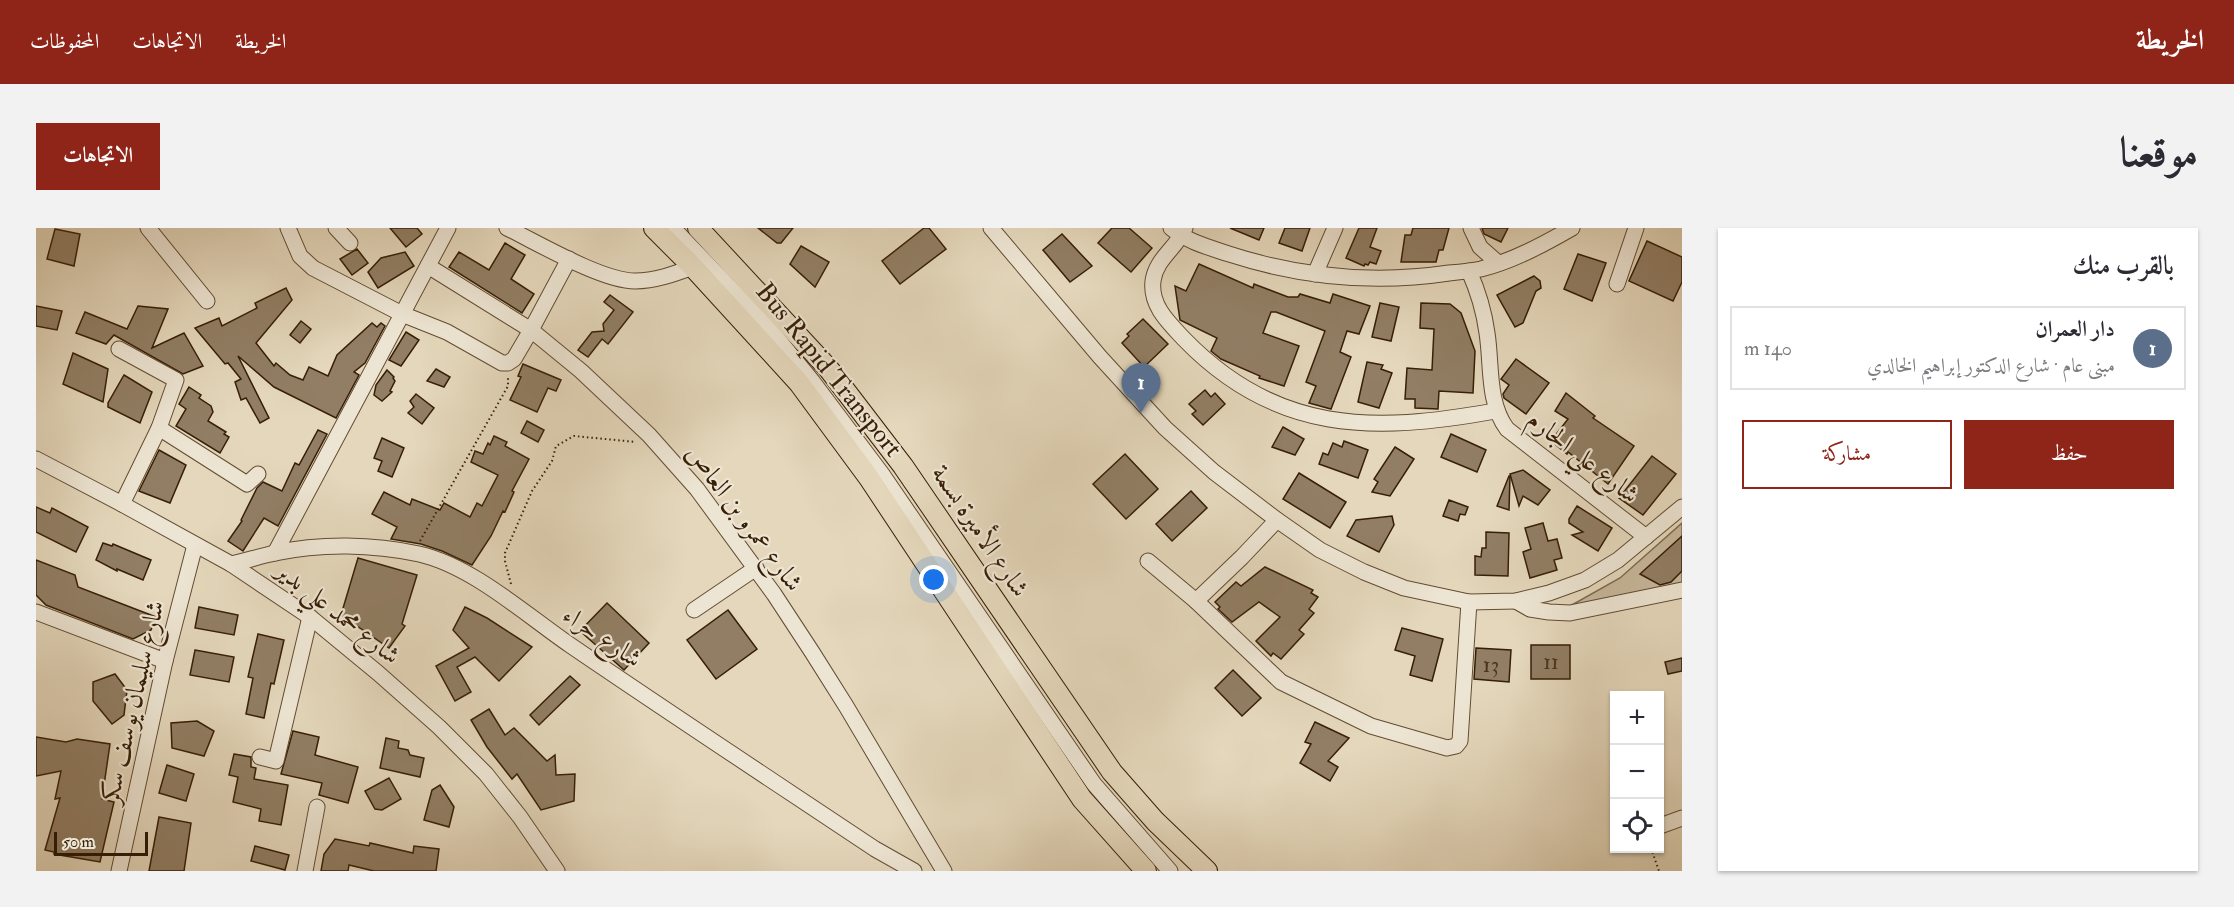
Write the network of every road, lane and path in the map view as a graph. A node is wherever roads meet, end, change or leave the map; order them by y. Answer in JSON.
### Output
{"nodes":[{"id":1,"x":148,"y":228,"type":"edge"},
{"id":2,"x":288,"y":228,"type":"edge"},
{"id":3,"x":336,"y":228,"type":"edge"},
{"id":4,"x":448,"y":228,"type":"edge"},
{"id":5,"x":507,"y":228,"type":"edge"},
{"id":6,"x":654,"y":228,"type":"edge"},
{"id":7,"x":672,"y":228,"type":"edge"},
{"id":8,"x":698,"y":228,"type":"edge"},
{"id":9,"x":992,"y":228,"type":"edge"},
{"id":10,"x":1335,"y":228,"type":"edge"},
{"id":11,"x":1471,"y":228,"type":"edge"},
{"id":12,"x":1572,"y":228,"type":"edge"},
{"id":13,"x":1636,"y":228,"type":"edge"},
{"id":14,"x":1179,"y":231,"type":"edge"},
{"id":15,"x":350,"y":243,"type":"dead end"},
{"id":16,"x":569,"y":259,"type":"junction"},
{"id":17,"x":1498,"y":262,"type":"junction"},
{"id":18,"x":428,"y":266,"type":"junction"},
{"id":19,"x":693,"y":267,"type":"junction"},
{"id":20,"x":1469,"y":271,"type":"junction"},
{"id":21,"x":1315,"y":274,"type":"junction"},
{"id":22,"x":1617,"y":284,"type":"dead end"},
{"id":23,"x":207,"y":301,"type":"dead end"},
{"id":24,"x":402,"y":314,"type":"junction"},
{"id":25,"x":531,"y":330,"type":"junction"},
{"id":26,"x":119,"y":349,"type":"dead end"},
{"id":27,"x":508,"y":386,"type":"dead end"},
{"id":28,"x":1495,"y":411,"type":"junction"},
{"id":29,"x":159,"y":428,"type":"junction"},
{"id":30,"x":657,"y":444,"type":"junction"},
{"id":31,"x":36,"y":459,"type":"edge"},
{"id":32,"x":258,"y":474,"type":"dead end"},
{"id":33,"x":122,"y":504,"type":"junction"},
{"id":34,"x":1682,"y":507,"type":"edge"},
{"id":35,"x":1277,"y":520,"type":"junction"},
{"id":36,"x":1646,"y":537,"type":"junction"},
{"id":37,"x":195,"y":545,"type":"junction"},
{"id":38,"x":275,"y":553,"type":"junction"},
{"id":39,"x":413,"y":554,"type":"junction"},
{"id":40,"x":1148,"y":561,"type":"dead end"},
{"id":41,"x":231,"y":564,"type":"junction"},
{"id":42,"x":756,"y":568,"type":"junction"},
{"id":43,"x":1682,"y":590,"type":"edge"},
{"id":44,"x":1196,"y":601,"type":"junction"},
{"id":45,"x":1516,"y":601,"type":"junction"},
{"id":46,"x":1469,"y":602,"type":"junction"},
{"id":47,"x":514,"y":606,"type":"junction"},
{"id":48,"x":694,"y":610,"type":"dead end"},
{"id":49,"x":36,"y":612,"type":"edge"},
{"id":50,"x":310,"y":617,"type":"junction"},
{"id":51,"x":165,"y":661,"type":"junction"},
{"id":52,"x":260,"y":757,"type":"dead end"},
{"id":53,"x":317,"y":807,"type":"dead end"},
{"id":54,"x":1682,"y":818,"type":"edge"},
{"id":55,"x":1664,"y":824,"type":"edge"},
{"id":56,"x":1652,"y":853,"type":"edge"},
{"id":57,"x":119,"y":871,"type":"edge"},
{"id":58,"x":305,"y":871,"type":"edge"},
{"id":59,"x":557,"y":871,"type":"edge"},
{"id":60,"x":914,"y":871,"type":"edge"},
{"id":61,"x":944,"y":871,"type":"edge"},
{"id":62,"x":1146,"y":871,"type":"edge"},
{"id":63,"x":1170,"y":871,"type":"edge"},
{"id":64,"x":1207,"y":871,"type":"edge"},
{"id":65,"x":1659,"y":871,"type":"edge"}],
"edges":[{"from":1,"to":23,"type":"street"},
{"from":2,"to":24,"type":"street"},
{"from":3,"to":15,"type":"street"},
{"from":4,"to":18,"type":"street"},
{"from":5,"to":16,"type":"street"},
{"from":6,"to":19,"type":"main road"},
{"from":7,"to":63,"type":"street","name":"Bus Rapid Transport"},
{"from":8,"to":64,"type":"main road","name":"شارع الأميرة بسمة"},
{"from":9,"to":35,"type":"street"},
{"from":10,"to":21,"type":"street"},
{"from":11,"to":17,"type":"street"},
{"from":12,"to":17,"type":"street"},
{"from":13,"to":22,"type":"street"},
{"from":14,"to":21,"type":"street"},
{"from":14,"to":28,"type":"street"},
{"from":16,"to":19,"type":"street"},
{"from":16,"to":25,"type":"street"},
{"from":17,"to":20,"type":"street"},
{"from":18,"to":24,"type":"street"},
{"from":18,"to":25,"type":"street","name":"شارع عمرو بن العاص"},
{"from":19,"to":62,"type":"main road"},
{"from":20,"to":21,"type":"street"},
{"from":20,"to":28,"type":"street","name":"شارع علي الجارم"},
{"from":24,"to":25,"type":"street"},
{"from":24,"to":38,"type":"street"},
{"from":25,"to":30,"type":"street","name":"شارع عمرو بن العاص"},
{"from":26,"to":29,"type":"street"},
{"from":27,"to":39,"type":"path"},
{"from":28,"to":36,"type":"street","name":"شارع علي الجارم"},
{"from":29,"to":32,"type":"street"},
{"from":29,"to":33,"type":"street"},
{"from":30,"to":42,"type":"street","name":"شارع عمرو بن العاص"},
{"from":30,"to":47,"type":"path"},
{"from":31,"to":33,"type":"street","name":"شارع محمد علي بدير"},
{"from":33,"to":37,"type":"street","name":"شارع محمد علي بدير"},
{"from":34,"to":36,"type":"street"},
{"from":35,"to":44,"type":"street"},
{"from":35,"to":46,"type":"street"},
{"from":36,"to":45,"type":"street"},
{"from":37,"to":41,"type":"street","name":"شارع محمد علي بدير"},
{"from":37,"to":51,"type":"street","name":"شارع سليمان يوسف سكر"},
{"from":38,"to":39,"type":"street","name":"شارع حراء"},
{"from":38,"to":41,"type":"street","name":"شارع حراء"},
{"from":39,"to":47,"type":"street","name":"شارع حراء"},
{"from":40,"to":44,"type":"street"},
{"from":41,"to":50,"type":"street","name":"شارع محمد علي بدير"},
{"from":42,"to":48,"type":"street"},
{"from":42,"to":61,"type":"street","name":"شارع عمرو بن العاص"},
{"from":43,"to":45,"type":"street"},
{"from":44,"to":46,"type":"street"},
{"from":45,"to":46,"type":"street"},
{"from":47,"to":60,"type":"street","name":"شارع حراء"},
{"from":49,"to":51,"type":"street"},
{"from":50,"to":52,"type":"street"},
{"from":50,"to":59,"type":"street","name":"شارع محمد علي بدير"},
{"from":51,"to":57,"type":"street","name":"شارع سليمان يوسف سكر"},
{"from":53,"to":58,"type":"street"},
{"from":54,"to":55,"type":"street"},
{"from":56,"to":65,"type":"path"}]}
